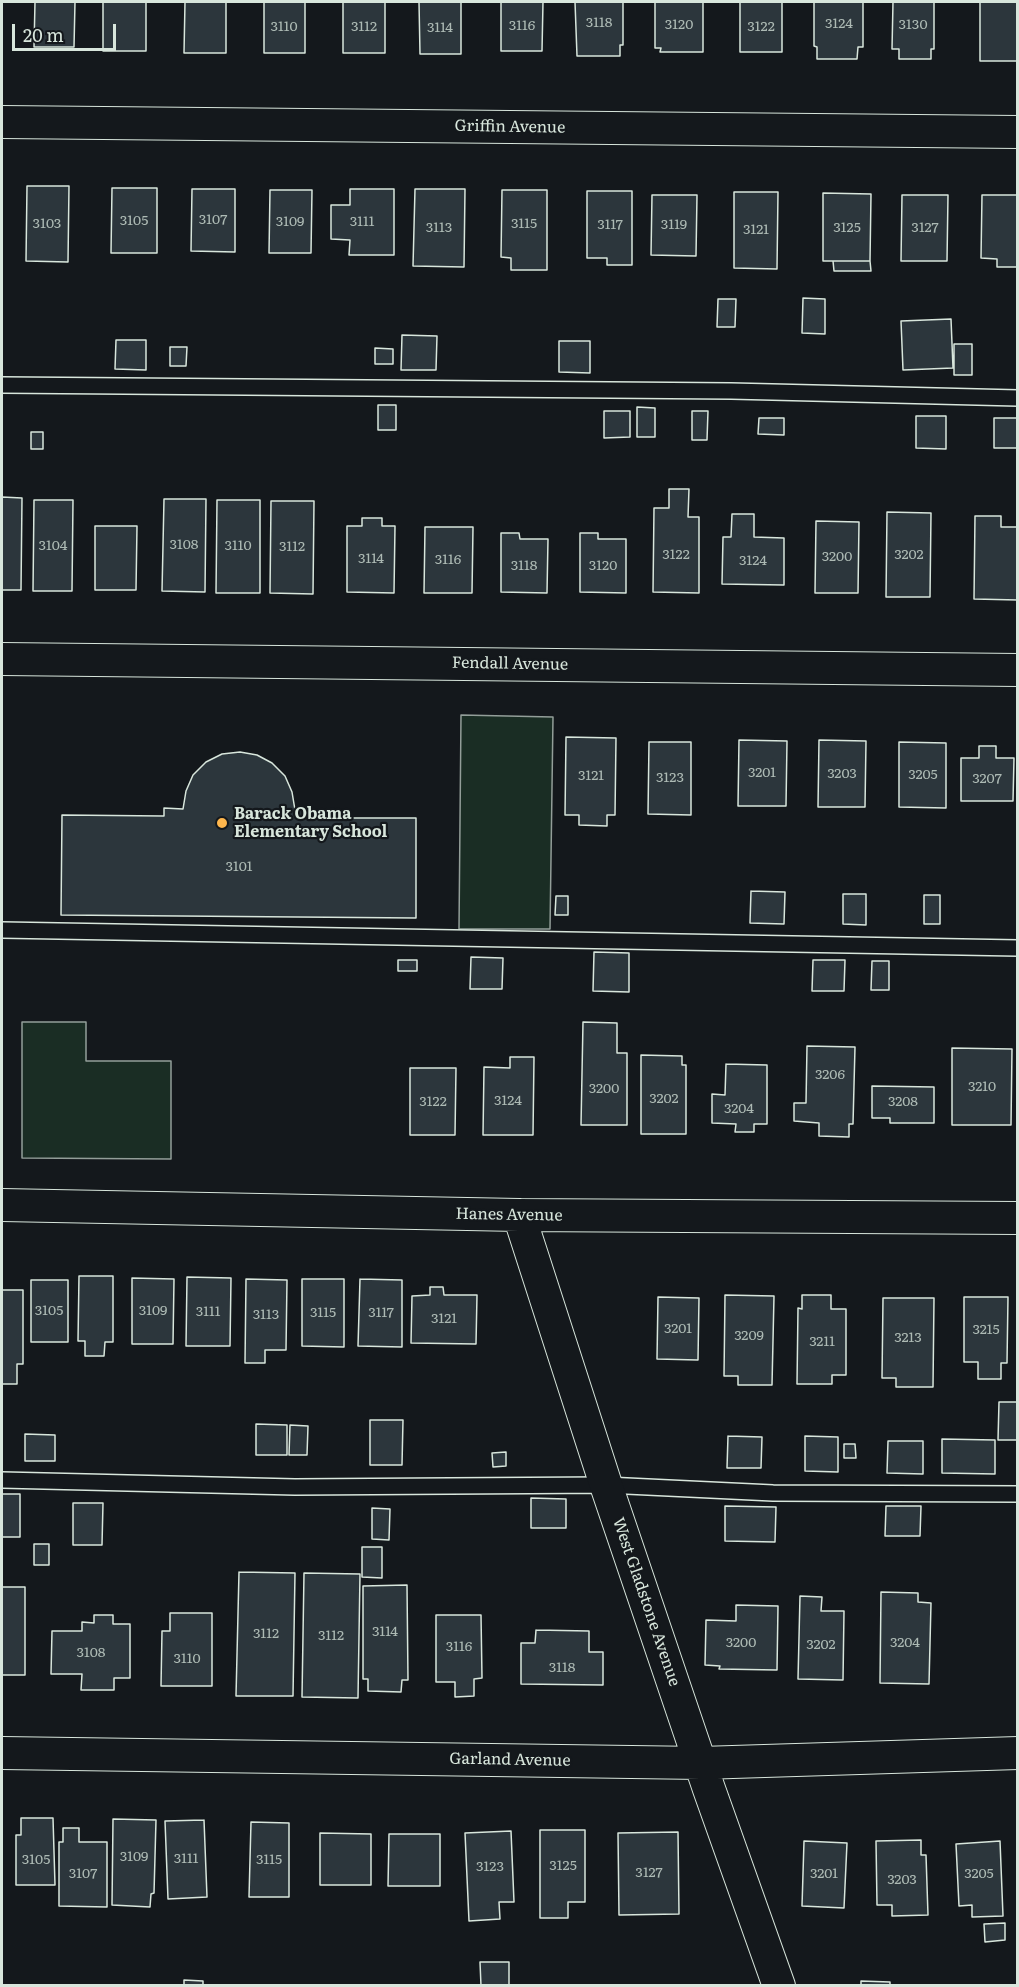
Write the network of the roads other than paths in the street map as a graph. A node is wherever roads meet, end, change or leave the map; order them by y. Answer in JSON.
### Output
{"nodes":[{"id":1,"x":2,"y":122,"type":"edge"},
{"id":2,"x":1017,"y":132,"type":"edge"},
{"id":3,"x":2,"y":385,"type":"edge"},
{"id":4,"x":1017,"y":398,"type":"edge"},
{"id":5,"x":2,"y":659,"type":"edge"},
{"id":6,"x":1017,"y":670,"type":"edge"},
{"id":7,"x":2,"y":930,"type":"edge"},
{"id":8,"x":1017,"y":948,"type":"edge"},
{"id":9,"x":2,"y":1205,"type":"edge"},
{"id":10,"x":519,"y":1215,"type":"junction"},
{"id":11,"x":1017,"y":1218,"type":"edge"},
{"id":12,"x":2,"y":1480,"type":"edge"},
{"id":13,"x":606,"y":1485,"type":"junction"},
{"id":14,"x":1017,"y":1494,"type":"edge"},
{"id":15,"x":2,"y":1753,"type":"edge"},
{"id":16,"x":1017,"y":1753,"type":"edge"},
{"id":17,"x":701,"y":1763,"type":"junction"},
{"id":18,"x":779,"y":1986,"type":"edge"}],
"edges":[{"from":1,"to":2,"type":"street","name":"Griffin Avenue"},
{"from":3,"to":4,"type":"lane"},
{"from":5,"to":6,"type":"street","name":"Fendall Avenue"},
{"from":7,"to":8,"type":"lane"},
{"from":9,"to":10,"type":"street","name":"Hanes Avenue"},
{"from":10,"to":11,"type":"street","name":"Hanes Avenue"},
{"from":10,"to":13,"type":"street","name":"West Gladstone Avenue"},
{"from":12,"to":13,"type":"lane"},
{"from":13,"to":14,"type":"lane"},
{"from":13,"to":17,"type":"street","name":"West Gladstone Avenue"},
{"from":15,"to":17,"type":"street","name":"Garland Avenue"},
{"from":16,"to":17,"type":"street","name":"Garland Avenue"},
{"from":17,"to":18,"type":"street","name":"West Gladstone Avenue"}]}
